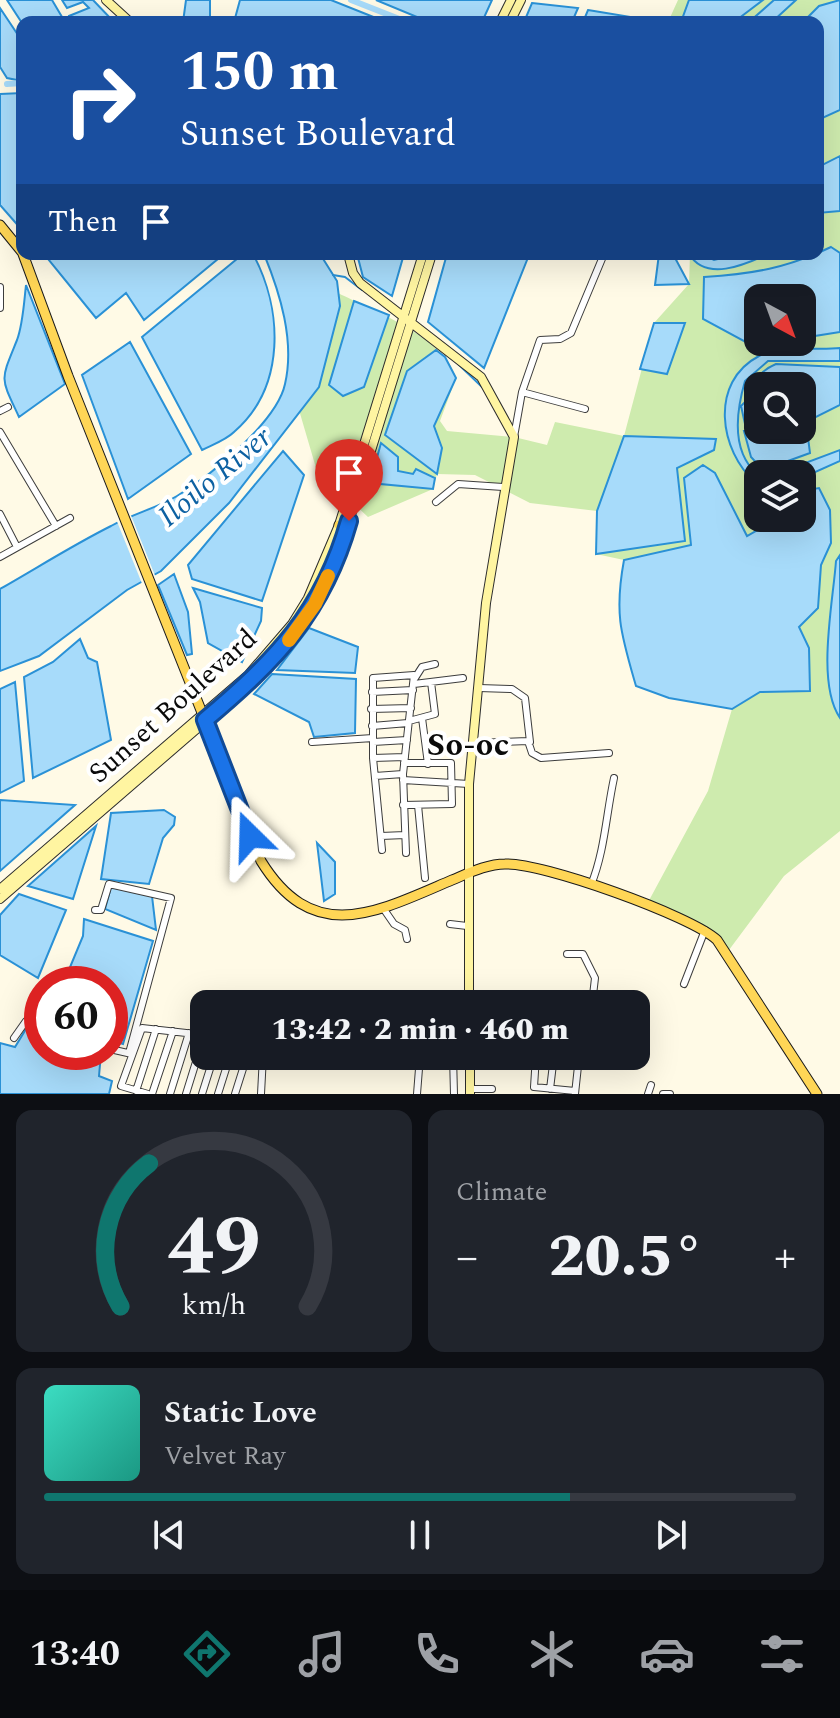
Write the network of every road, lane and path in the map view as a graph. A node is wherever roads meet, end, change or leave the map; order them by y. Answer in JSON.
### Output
{"nodes":[{"id":1,"x":106,"y":0,"type":"edge"},
{"id":2,"x":123,"y":16,"type":"edge"},
{"id":3,"x":0,"y":225,"type":"edge"},
{"id":4,"x":16,"y":244,"type":"edge"},
{"id":5,"x":26,"y":260,"type":"edge"},
{"id":6,"x":350,"y":260,"type":"edge"},
{"id":7,"x":422,"y":260,"type":"edge"},
{"id":8,"x":430,"y":260,"type":"edge"},
{"id":9,"x":601,"y":260,"type":"edge"},
{"id":10,"x":0,"y":287,"type":"edge"},
{"id":11,"x":0,"y":308,"type":"edge"},
{"id":12,"x":408,"y":319,"type":"junction"},
{"id":13,"x":522,"y":392,"type":"junction"},
{"id":14,"x":8,"y":407,"type":"dead end"},
{"id":15,"x":585,"y":409,"type":"dead end"},
{"id":16,"x":0,"y":411,"type":"edge"},
{"id":17,"x":0,"y":432,"type":"edge"},
{"id":18,"x":514,"y":437,"type":"junction"},
{"id":19,"x":503,"y":487,"type":"junction"},
{"id":20,"x":436,"y":502,"type":"dead end"},
{"id":21,"x":0,"y":514,"type":"edge"},
{"id":22,"x":70,"y":518,"type":"dead end"},
{"id":23,"x":56,"y":526,"type":"junction"},
{"id":24,"x":17,"y":547,"type":"junction"},
{"id":25,"x":0,"y":557,"type":"edge"},
{"id":26,"x":435,"y":664,"type":"dead end"},
{"id":27,"x":463,"y":678,"type":"dead end"},
{"id":28,"x":431,"y":682,"type":"junction"},
{"id":29,"x":414,"y":684,"type":"junction"},
{"id":30,"x":479,"y":688,"type":"junction"},
{"id":31,"x":372,"y":692,"type":"junction"},
{"id":32,"x":411,"y":708,"type":"junction"},
{"id":33,"x":371,"y":709,"type":"junction"},
{"id":34,"x":203,"y":717,"type":"junction"},
{"id":35,"x":422,"y":718,"type":"junction"},
{"id":36,"x":408,"y":722,"type":"junction"},
{"id":37,"x":372,"y":726,"type":"junction"},
{"id":38,"x":373,"y":740,"type":"junction"},
{"id":39,"x":407,"y":740,"type":"junction"},
{"id":40,"x":312,"y":742,"type":"dead end"},
{"id":41,"x":530,"y":742,"type":"junction"},
{"id":42,"x":474,"y":743,"type":"junction"},
{"id":43,"x":609,"y":753,"type":"dead end"},
{"id":44,"x":373,"y":758,"type":"junction"},
{"id":45,"x":405,"y":760,"type":"junction"},
{"id":46,"x":428,"y":764,"type":"junction"},
{"id":47,"x":375,"y":776,"type":"junction"},
{"id":48,"x":403,"y":777,"type":"junction"},
{"id":49,"x":614,"y":778,"type":"dead end"},
{"id":50,"x":452,"y":784,"type":"junction"},
{"id":51,"x":469,"y":784,"type":"junction"},
{"id":52,"x":403,"y":805,"type":"junction"},
{"id":53,"x":418,"y":805,"type":"junction"},
{"id":54,"x":405,"y":835,"type":"junction"},
{"id":55,"x":381,"y":836,"type":"junction"},
{"id":56,"x":382,"y":850,"type":"dead end"},
{"id":57,"x":406,"y":853,"type":"dead end"},
{"id":58,"x":469,"y":873,"type":"junction"},
{"id":59,"x":425,"y":878,"type":"dead end"},
{"id":60,"x":11,"y":883,"type":"junction"},
{"id":61,"x":591,"y":885,"type":"junction"},
{"id":62,"x":0,"y":889,"type":"edge"},
{"id":63,"x":0,"y":899,"type":"edge"},
{"id":64,"x":383,"y":908,"type":"junction"},
{"id":65,"x":95,"y":910,"type":"dead end"},
{"id":66,"x":450,"y":924,"type":"dead end"},
{"id":67,"x":467,"y":926,"type":"junction"},
{"id":68,"x":705,"y":930,"type":"junction"},
{"id":69,"x":407,"y":939,"type":"dead end"},
{"id":70,"x":567,"y":954,"type":"dead end"},
{"id":71,"x":684,"y":984,"type":"dead end"},
{"id":72,"x":469,"y":990,"type":"edge"},
{"id":73,"x":592,"y":990,"type":"edge"},
{"id":74,"x":24,"y":1024,"type":"edge"},
{"id":75,"x":156,"y":1029,"type":"junction"},
{"id":76,"x":173,"y":1031,"type":"junction"},
{"id":77,"x":189,"y":1033,"type":"joint"},
{"id":78,"x":14,"y":1038,"type":"dead end"},
{"id":79,"x":130,"y":1054,"type":"junction"},
{"id":80,"x":193,"y":1070,"type":"edge"},
{"id":81,"x":210,"y":1070,"type":"edge"},
{"id":82,"x":226,"y":1070,"type":"edge"},
{"id":83,"x":243,"y":1070,"type":"edge"},
{"id":84,"x":262,"y":1070,"type":"edge"},
{"id":85,"x":419,"y":1070,"type":"edge"},
{"id":86,"x":453,"y":1070,"type":"edge"},
{"id":87,"x":470,"y":1070,"type":"edge"},
{"id":88,"x":535,"y":1070,"type":"edge"},
{"id":89,"x":552,"y":1070,"type":"edge"},
{"id":90,"x":578,"y":1070,"type":"edge"},
{"id":91,"x":651,"y":1085,"type":"dead end"},
{"id":92,"x":492,"y":1089,"type":"dead end"},
{"id":93,"x":550,"y":1089,"type":"junction"},
{"id":94,"x":136,"y":1091,"type":"junction"},
{"id":95,"x":470,"y":1092,"type":"edge"},
{"id":96,"x":575,"y":1093,"type":"edge"},
{"id":97,"x":150,"y":1094,"type":"edge"},
{"id":98,"x":170,"y":1094,"type":"edge"},
{"id":99,"x":186,"y":1094,"type":"edge"},
{"id":100,"x":202,"y":1094,"type":"edge"},
{"id":101,"x":218,"y":1094,"type":"edge"},
{"id":102,"x":235,"y":1094,"type":"edge"},
{"id":103,"x":261,"y":1094,"type":"edge"},
{"id":104,"x":417,"y":1094,"type":"edge"},
{"id":105,"x":454,"y":1094,"type":"edge"},
{"id":106,"x":648,"y":1094,"type":"edge"},
{"id":107,"x":663,"y":1094,"type":"edge"},
{"id":108,"x":670,"y":1094,"type":"edge"},
{"id":109,"x":817,"y":1094,"type":"edge"}],
"edges":[{"from":1,"to":2,"type":"main road"},
{"from":3,"to":4,"type":"main road"},
{"from":5,"to":34,"type":"main road"},
{"from":6,"to":12,"type":"main road"},
{"from":7,"to":12,"type":"main road","name":"Sunset Boulevard"},
{"from":8,"to":12,"type":"main road","name":"Sunset Boulevard"},
{"from":9,"to":13,"type":"street"},
{"from":10,"to":11,"type":"street"},
{"from":12,"to":18,"type":"main road"},
{"from":12,"to":34,"type":"main road","name":"Sunset Boulevard"},
{"from":13,"to":15,"type":"street"},
{"from":13,"to":18,"type":"street"},
{"from":14,"to":16,"type":"street"},
{"from":17,"to":23,"type":"street"},
{"from":18,"to":19,"type":"main road"},
{"from":19,"to":20,"type":"street"},
{"from":19,"to":30,"type":"main road"},
{"from":21,"to":24,"type":"street"},
{"from":22,"to":23,"type":"street"},
{"from":23,"to":24,"type":"street"},
{"from":24,"to":25,"type":"street"},
{"from":26,"to":29,"type":"street"},
{"from":27,"to":28,"type":"street"},
{"from":28,"to":29,"type":"street"},
{"from":28,"to":35,"type":"street"},
{"from":29,"to":31,"type":"street"},
{"from":29,"to":31,"type":"street"},
{"from":29,"to":32,"type":"street"},
{"from":30,"to":41,"type":"street"},
{"from":30,"to":42,"type":"main road"},
{"from":31,"to":33,"type":"street"},
{"from":32,"to":33,"type":"street"},
{"from":32,"to":36,"type":"street"},
{"from":33,"to":37,"type":"street"},
{"from":34,"to":60,"type":"main road","name":"Sunset Boulevard"},
{"from":34,"to":64,"type":"main road"},
{"from":35,"to":36,"type":"street"},
{"from":35,"to":46,"type":"street"},
{"from":36,"to":37,"type":"street"},
{"from":36,"to":39,"type":"street"},
{"from":37,"to":38,"type":"street"},
{"from":38,"to":39,"type":"street"},
{"from":38,"to":40,"type":"street"},
{"from":38,"to":44,"type":"street"},
{"from":39,"to":45,"type":"street"},
{"from":41,"to":42,"type":"street"},
{"from":41,"to":43,"type":"street"},
{"from":42,"to":51,"type":"main road"},
{"from":44,"to":45,"type":"street"},
{"from":44,"to":47,"type":"street"},
{"from":45,"to":46,"type":"street"},
{"from":45,"to":48,"type":"street"},
{"from":46,"to":50,"type":"street"},
{"from":47,"to":48,"type":"street"},
{"from":47,"to":55,"type":"street"},
{"from":48,"to":50,"type":"street"},
{"from":48,"to":52,"type":"street"},
{"from":49,"to":61,"type":"street"},
{"from":50,"to":51,"type":"street"},
{"from":50,"to":53,"type":"street"},
{"from":51,"to":58,"type":"main road"},
{"from":52,"to":53,"type":"street"},
{"from":52,"to":54,"type":"street"},
{"from":53,"to":59,"type":"street"},
{"from":54,"to":55,"type":"street"},
{"from":54,"to":57,"type":"street"},
{"from":55,"to":56,"type":"street"},
{"from":58,"to":61,"type":"main road"},
{"from":58,"to":64,"type":"main road"},
{"from":58,"to":67,"type":"main road"},
{"from":60,"to":62,"type":"main road","name":"Sunset Boulevard"},
{"from":60,"to":63,"type":"main road","name":"Sunset Boulevard"},
{"from":61,"to":68,"type":"main road"},
{"from":64,"to":69,"type":"street"},
{"from":65,"to":79,"type":"street"},
{"from":66,"to":67,"type":"street"},
{"from":67,"to":72,"type":"main road"},
{"from":68,"to":71,"type":"street"},
{"from":68,"to":109,"type":"main road"},
{"from":70,"to":73,"type":"street"},
{"from":74,"to":78,"type":"street"},
{"from":75,"to":76,"type":"street"},
{"from":75,"to":79,"type":"street"},
{"from":75,"to":94,"type":"street"},
{"from":76,"to":77,"type":"street"},
{"from":76,"to":97,"type":"street"},
{"from":77,"to":98,"type":"street"},
{"from":79,"to":94,"type":"street"},
{"from":80,"to":99,"type":"street"},
{"from":81,"to":100,"type":"street"},
{"from":82,"to":101,"type":"street"},
{"from":83,"to":102,"type":"street"},
{"from":84,"to":103,"type":"street"},
{"from":85,"to":104,"type":"street"},
{"from":86,"to":105,"type":"street"},
{"from":87,"to":95,"type":"main road"},
{"from":88,"to":93,"type":"street"},
{"from":89,"to":93,"type":"street"},
{"from":90,"to":96,"type":"street"},
{"from":91,"to":106,"type":"street"},
{"from":92,"to":95,"type":"street"},
{"from":93,"to":96,"type":"street"},
{"from":94,"to":97,"type":"street"},
{"from":107,"to":108,"type":"street"}]}
